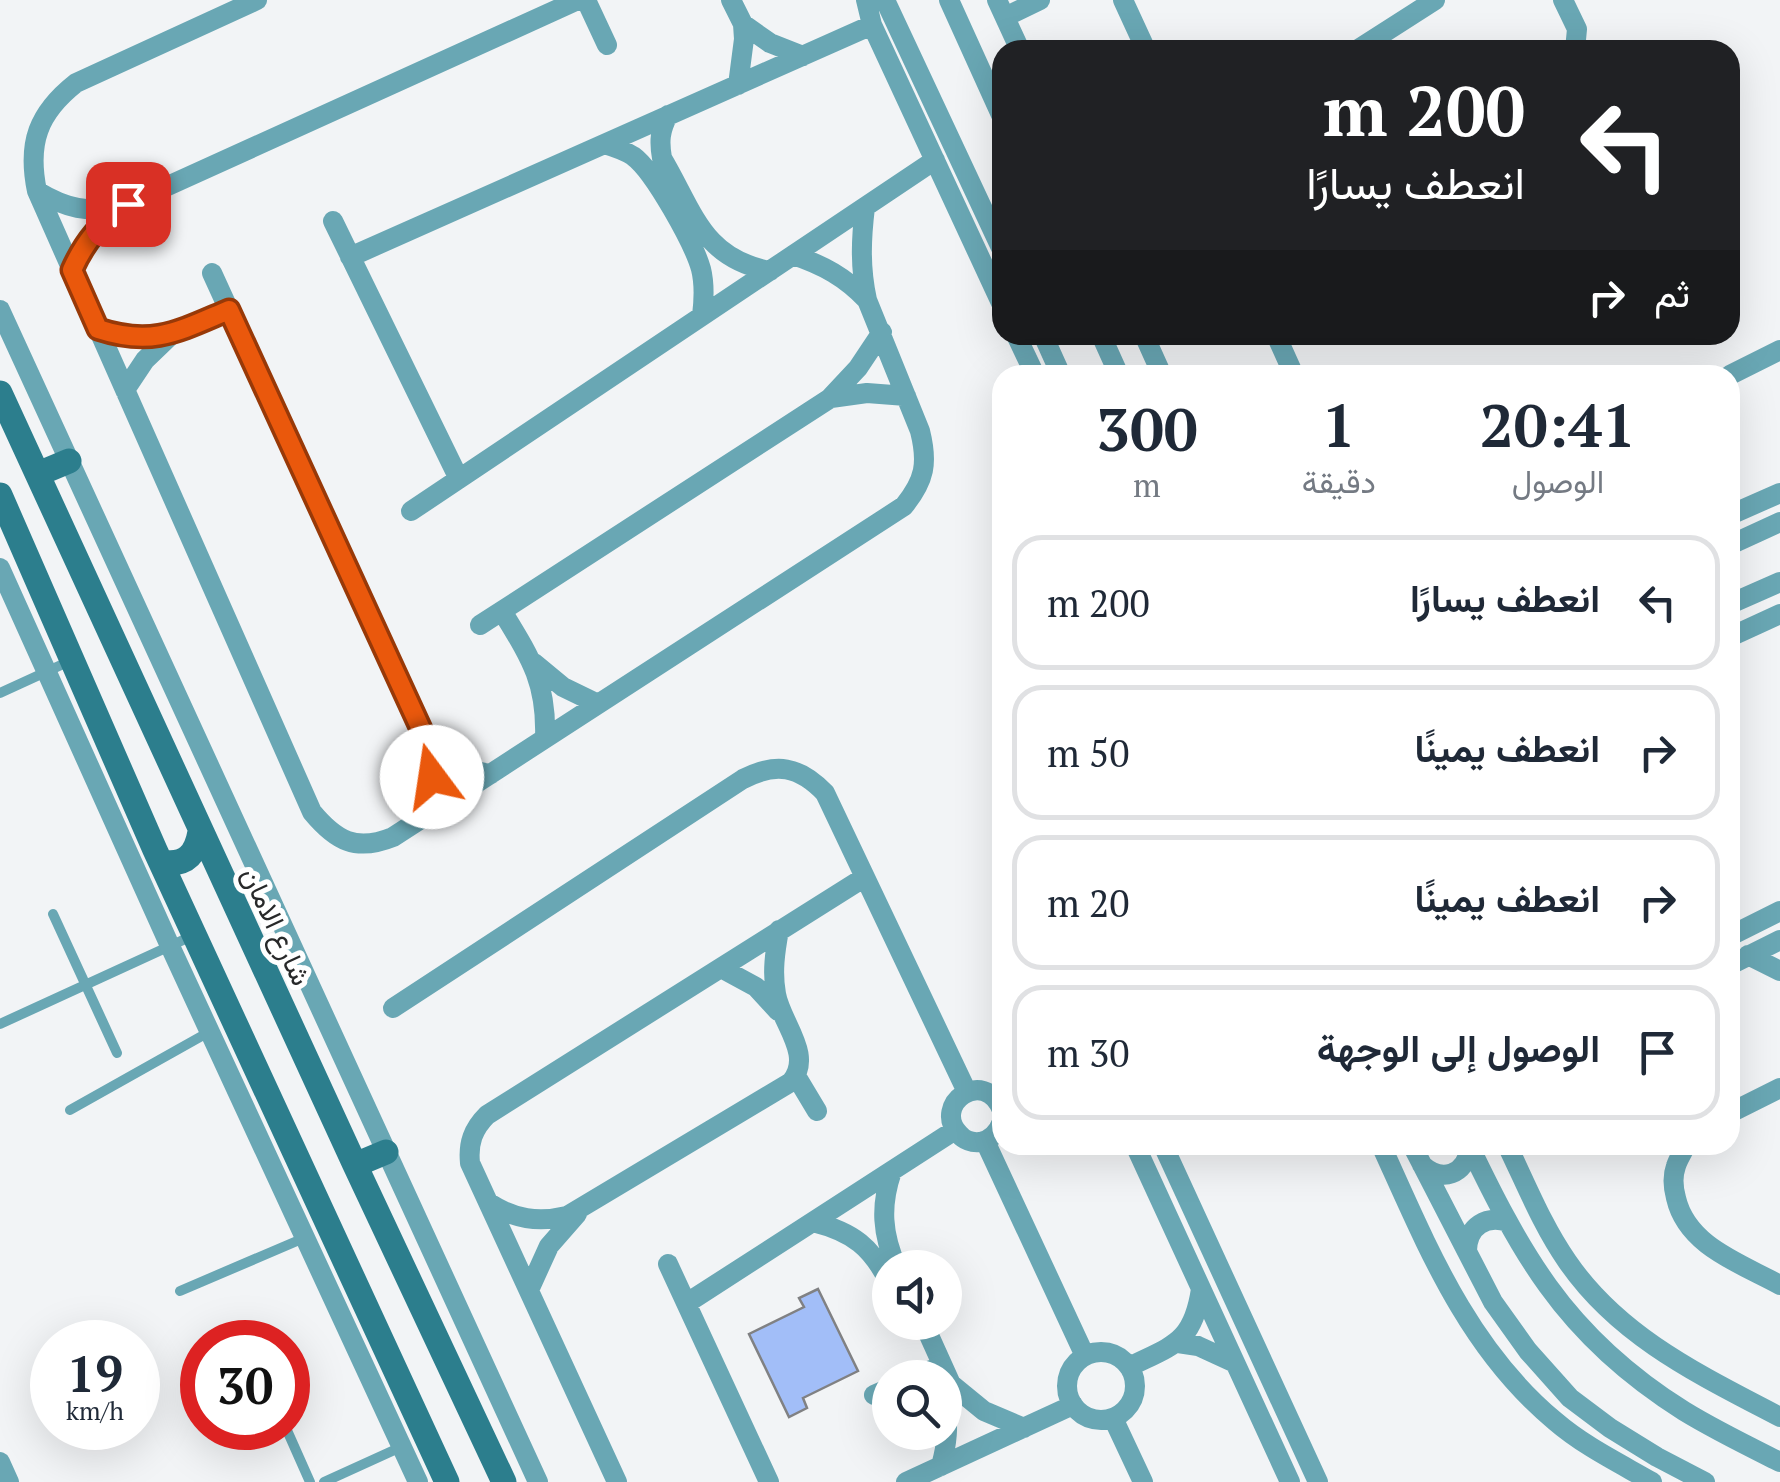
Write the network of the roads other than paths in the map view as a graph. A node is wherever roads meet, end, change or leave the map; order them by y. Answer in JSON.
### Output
{"nodes":[{"id":1,"x":257,"y":0,"type":"edge"},
{"id":2,"x":578,"y":0,"type":"edge"},
{"id":3,"x":586,"y":0,"type":"edge"},
{"id":4,"x":731,"y":0,"type":"edge"},
{"id":5,"x":866,"y":0,"type":"edge"},
{"id":6,"x":885,"y":0,"type":"edge"},
{"id":7,"x":950,"y":0,"type":"edge"},
{"id":8,"x":1040,"y":0,"type":"edge"},
{"id":9,"x":1123,"y":0,"type":"edge"},
{"id":10,"x":1435,"y":0,"type":"edge"},
{"id":11,"x":1563,"y":0,"type":"edge"},
{"id":12,"x":1001,"y":8,"type":"edge"},
{"id":13,"x":742,"y":24,"type":"junction"},
{"id":14,"x":872,"y":25,"type":"junction"},
{"id":15,"x":1015,"y":40,"type":"edge"},
{"id":16,"x":1141,"y":40,"type":"edge"},
{"id":17,"x":1379,"y":40,"type":"edge"},
{"id":18,"x":1576,"y":40,"type":"edge"},
{"id":19,"x":607,"y":44,"type":"dead end"},
{"id":20,"x":802,"y":56,"type":"junction"},
{"id":21,"x":738,"y":84,"type":"junction"},
{"id":22,"x":992,"y":94,"type":"edge"},
{"id":23,"x":668,"y":116,"type":"junction"},
{"id":24,"x":604,"y":144,"type":"junction"},
{"id":25,"x":935,"y":160,"type":"junction"},
{"id":26,"x":37,"y":191,"type":"junction"},
{"id":27,"x":128,"y":204,"type":"junction"},
{"id":28,"x":865,"y":207,"type":"junction"},
{"id":29,"x":332,"y":221,"type":"dead end"},
{"id":30,"x":992,"y":229,"type":"edge"},
{"id":31,"x":793,"y":255,"type":"junction"},
{"id":32,"x":350,"y":257,"type":"junction"},
{"id":33,"x":72,"y":270,"type":"junction"},
{"id":34,"x":770,"y":270,"type":"junction"},
{"id":35,"x":212,"y":273,"type":"dead end"},
{"id":36,"x":992,"y":283,"type":"edge"},
{"id":37,"x":867,"y":300,"type":"junction"},
{"id":38,"x":0,"y":310,"type":"edge"},
{"id":39,"x":229,"y":310,"type":"junction"},
{"id":40,"x":702,"y":316,"type":"junction"},
{"id":41,"x":98,"y":329,"type":"junction"},
{"id":42,"x":882,"y":332,"type":"junction"},
{"id":43,"x":171,"y":334,"type":"junction"},
{"id":44,"x":1780,"y":350,"type":"edge"},
{"id":45,"x":1740,"y":370,"type":"edge"},
{"id":46,"x":125,"y":390,"type":"junction"},
{"id":47,"x":0,"y":393,"type":"edge"},
{"id":48,"x":906,"y":396,"type":"junction"},
{"id":49,"x":828,"y":399,"type":"junction"},
{"id":50,"x":69,"y":461,"type":"junction"},
{"id":51,"x":38,"y":474,"type":"junction"},
{"id":52,"x":460,"y":479,"type":"junction"},
{"id":53,"x":1780,"y":493,"type":"edge"},
{"id":54,"x":0,"y":496,"type":"edge"},
{"id":55,"x":1740,"y":511,"type":"edge"},
{"id":56,"x":411,"y":512,"type":"dead end"},
{"id":57,"x":1780,"y":522,"type":"edge"},
{"id":58,"x":1740,"y":540,"type":"edge"},
{"id":59,"x":10,"y":546,"type":"edge"},
{"id":60,"x":0,"y":568,"type":"edge"},
{"id":61,"x":1780,"y":582,"type":"edge"},
{"id":62,"x":1740,"y":600,"type":"edge"},
{"id":63,"x":502,"y":610,"type":"junction"},
{"id":64,"x":1780,"y":614,"type":"edge"},
{"id":65,"x":480,"y":625,"type":"dead end"},
{"id":66,"x":1740,"y":632,"type":"edge"},
{"id":67,"x":72,"y":660,"type":"junction"},
{"id":68,"x":533,"y":662,"type":"junction"},
{"id":69,"x":47,"y":672,"type":"junction"},
{"id":70,"x":0,"y":693,"type":"edge"},
{"id":71,"x":598,"y":704,"type":"junction"},
{"id":72,"x":546,"y":738,"type":"junction"},
{"id":73,"x":426,"y":740,"type":"junction"},
{"id":74,"x":491,"y":774,"type":"junction"},
{"id":75,"x":428,"y":814,"type":"junction"},
{"id":76,"x":200,"y":832,"type":"junction"},
{"id":77,"x":162,"y":862,"type":"junction"},
{"id":78,"x":864,"y":876,"type":"junction"},
{"id":79,"x":1780,"y":911,"type":"edge"},
{"id":80,"x":52,"y":914,"type":"dead end"},
{"id":81,"x":780,"y":930,"type":"junction"},
{"id":82,"x":1740,"y":931,"type":"edge"},
{"id":83,"x":195,"y":934,"type":"junction"},
{"id":84,"x":1780,"y":940,"type":"edge"},
{"id":85,"x":170,"y":946,"type":"junction"},
{"id":86,"x":234,"y":960,"type":"junction"},
{"id":87,"x":1740,"y":960,"type":"edge"},
{"id":88,"x":1740,"y":960,"type":"edge"},
{"id":89,"x":721,"y":968,"type":"junction"},
{"id":90,"x":1780,"y":971,"type":"edge"},
{"id":91,"x":85,"y":985,"type":"junction"},
{"id":92,"x":393,"y":1008,"type":"dead end"},
{"id":93,"x":782,"y":1017,"type":"junction"},
{"id":94,"x":0,"y":1024,"type":"edge"},
{"id":95,"x":210,"y":1032,"type":"junction"},
{"id":96,"x":117,"y":1054,"type":"dead end"},
{"id":97,"x":796,"y":1076,"type":"junction"},
{"id":98,"x":1780,"y":1088,"type":"edge"},
{"id":99,"x":967,"y":1092,"type":"junction"},
{"id":100,"x":992,"y":1097,"type":"edge"},
{"id":101,"x":1740,"y":1108,"type":"edge"},
{"id":102,"x":70,"y":1110,"type":"dead end"},
{"id":103,"x":818,"y":1110,"type":"dead end"},
{"id":104,"x":955,"y":1130,"type":"junction"},
{"id":105,"x":992,"y":1136,"type":"edge"},
{"id":106,"x":985,"y":1141,"type":"junction"},
{"id":107,"x":386,"y":1152,"type":"junction"},
{"id":108,"x":1140,"y":1155,"type":"edge"},
{"id":109,"x":1168,"y":1155,"type":"edge"},
{"id":110,"x":1386,"y":1155,"type":"edge"},
{"id":111,"x":1417,"y":1155,"type":"edge"},
{"id":112,"x":1469,"y":1155,"type":"edge"},
{"id":113,"x":1474,"y":1155,"type":"edge"},
{"id":114,"x":1512,"y":1155,"type":"edge"},
{"id":115,"x":1681,"y":1155,"type":"edge"},
{"id":116,"x":1422,"y":1165,"type":"junction"},
{"id":117,"x":355,"y":1166,"type":"junction"},
{"id":118,"x":892,"y":1171,"type":"junction"},
{"id":119,"x":488,"y":1202,"type":"junction"},
{"id":120,"x":582,"y":1209,"type":"junction"},
{"id":121,"x":813,"y":1222,"type":"junction"},
{"id":122,"x":1508,"y":1222,"type":"junction"},
{"id":123,"x":305,"y":1238,"type":"junction"},
{"id":124,"x":890,"y":1250,"type":"edge"},
{"id":125,"x":1467,"y":1250,"type":"junction"},
{"id":126,"x":872,"y":1254,"type":"edge"},
{"id":127,"x":668,"y":1264,"type":"dead end"},
{"id":128,"x":1780,"y":1285,"type":"edge"},
{"id":129,"x":529,"y":1290,"type":"junction"},
{"id":130,"x":1201,"y":1290,"type":"junction"},
{"id":131,"x":180,"y":1291,"type":"dead end"},
{"id":132,"x":686,"y":1303,"type":"junction"},
{"id":133,"x":930,"y":1340,"type":"edge"},
{"id":134,"x":1178,"y":1342,"type":"junction"},
{"id":135,"x":1085,"y":1356,"type":"junction"},
{"id":136,"x":1235,"y":1362,"type":"junction"},
{"id":137,"x":379,"y":1365,"type":"junction"},
{"id":138,"x":1129,"y":1367,"type":"junction"},
{"id":139,"x":1073,"y":1405,"type":"junction"},
{"id":140,"x":1780,"y":1417,"type":"edge"},
{"id":141,"x":1113,"y":1418,"type":"junction"},
{"id":142,"x":1024,"y":1428,"type":"junction"},
{"id":143,"x":402,"y":1446,"type":"junction"},
{"id":144,"x":296,"y":1450,"type":"edge"},
{"id":145,"x":945,"y":1450,"type":"edge"},
{"id":146,"x":1657,"y":1457,"type":"junction"},
{"id":147,"x":0,"y":1462,"type":"edge"},
{"id":148,"x":1780,"y":1462,"type":"edge"},
{"id":149,"x":941,"y":1466,"type":"junction"},
{"id":150,"x":1649,"y":1480,"type":"edge"},
{"id":151,"x":10,"y":1482,"type":"edge"},
{"id":152,"x":310,"y":1482,"type":"edge"},
{"id":153,"x":324,"y":1482,"type":"edge"},
{"id":154,"x":418,"y":1482,"type":"edge"},
{"id":155,"x":448,"y":1482,"type":"edge"},
{"id":156,"x":504,"y":1482,"type":"edge"},
{"id":157,"x":538,"y":1482,"type":"edge"},
{"id":158,"x":617,"y":1482,"type":"edge"},
{"id":159,"x":769,"y":1482,"type":"edge"},
{"id":160,"x":906,"y":1482,"type":"edge"},
{"id":161,"x":1143,"y":1482,"type":"edge"},
{"id":162,"x":1290,"y":1482,"type":"edge"},
{"id":163,"x":1318,"y":1482,"type":"edge"},
{"id":164,"x":1705,"y":1482,"type":"edge"}],
"edges":[{"from":1,"to":26,"type":"street"},
{"from":2,"to":27,"type":"street"},
{"from":3,"to":19,"type":"street"},
{"from":4,"to":13,"type":"street"},
{"from":5,"to":14,"type":"street"},
{"from":6,"to":30,"type":"street"},
{"from":7,"to":22,"type":"street"},
{"from":8,"to":12,"type":"street"},
{"from":9,"to":16,"type":"street"},
{"from":10,"to":17,"type":"street"},
{"from":11,"to":18,"type":"street"},
{"from":12,"to":15,"type":"street"},
{"from":13,"to":20,"type":"street"},
{"from":13,"to":21,"type":"street"},
{"from":14,"to":20,"type":"street"},
{"from":14,"to":25,"type":"street"},
{"from":20,"to":21,"type":"street"},
{"from":21,"to":23,"type":"street"},
{"from":23,"to":24,"type":"street"},
{"from":23,"to":34,"type":"street"},
{"from":24,"to":32,"type":"street"},
{"from":24,"to":40,"type":"street"},
{"from":25,"to":28,"type":"street"},
{"from":25,"to":36,"type":"street"},
{"from":26,"to":27,"type":"street"},
{"from":26,"to":33,"type":"street"},
{"from":27,"to":33,"type":"street"},
{"from":28,"to":31,"type":"street"},
{"from":28,"to":37,"type":"street"},
{"from":29,"to":32,"type":"street"},
{"from":31,"to":34,"type":"street"},
{"from":31,"to":37,"type":"street"},
{"from":32,"to":52,"type":"street"},
{"from":33,"to":41,"type":"street"},
{"from":34,"to":40,"type":"street"},
{"from":35,"to":39,"type":"street"},
{"from":37,"to":42,"type":"street"},
{"from":38,"to":50,"type":"street"},
{"from":39,"to":43,"type":"street"},
{"from":39,"to":73,"type":"street"},
{"from":40,"to":52,"type":"street"},
{"from":41,"to":43,"type":"street"},
{"from":41,"to":46,"type":"street"},
{"from":42,"to":48,"type":"street"},
{"from":42,"to":49,"type":"street"},
{"from":43,"to":46,"type":"street"},
{"from":44,"to":45,"type":"street"},
{"from":46,"to":75,"type":"street"},
{"from":47,"to":51,"type":"street","name":"شارع الامان"},
{"from":48,"to":49,"type":"street"},
{"from":48,"to":71,"type":"street"},
{"from":49,"to":63,"type":"street"},
{"from":50,"to":51,"type":"street"},
{"from":50,"to":107,"type":"street"},
{"from":51,"to":76,"type":"street","name":"شارع الامان"},
{"from":52,"to":56,"type":"street"},
{"from":53,"to":55,"type":"street"},
{"from":54,"to":59,"type":"street","name":"شارع الامان"},
{"from":57,"to":58,"type":"street"},
{"from":59,"to":67,"type":"street","name":"شارع الامان"},
{"from":60,"to":69,"type":"street"},
{"from":61,"to":62,"type":"street"},
{"from":63,"to":65,"type":"street"},
{"from":63,"to":68,"type":"street"},
{"from":64,"to":66,"type":"street"},
{"from":67,"to":69,"type":"lane"},
{"from":67,"to":77,"type":"street","name":"شارع الامان"},
{"from":68,"to":71,"type":"street"},
{"from":68,"to":72,"type":"street"},
{"from":69,"to":70,"type":"lane"},
{"from":69,"to":85,"type":"street"},
{"from":71,"to":72,"type":"street"},
{"from":72,"to":74,"type":"street"},
{"from":73,"to":74,"type":"street"},
{"from":73,"to":75,"type":"street"},
{"from":74,"to":75,"type":"street"},
{"from":76,"to":77,"type":"street"},
{"from":76,"to":86,"type":"street","name":"شارع الامان"},
{"from":77,"to":83,"type":"street","name":"شارع الامان"},
{"from":78,"to":81,"type":"street"},
{"from":78,"to":92,"type":"street"},
{"from":78,"to":99,"type":"street"},
{"from":79,"to":82,"type":"street"},
{"from":80,"to":91,"type":"lane"},
{"from":81,"to":89,"type":"street"},
{"from":81,"to":93,"type":"street"},
{"from":83,"to":85,"type":"lane"},
{"from":83,"to":86,"type":"street","name":"شارع الامان"},
{"from":84,"to":87,"type":"street"},
{"from":85,"to":91,"type":"lane"},
{"from":85,"to":95,"type":"street"},
{"from":86,"to":117,"type":"street","name":"شارع الامان"},
{"from":86,"to":137,"type":"street","name":"شارع الامان"},
{"from":88,"to":90,"type":"street"},
{"from":89,"to":93,"type":"street"},
{"from":89,"to":119,"type":"street"},
{"from":91,"to":94,"type":"lane"},
{"from":91,"to":96,"type":"lane"},
{"from":93,"to":97,"type":"street"},
{"from":95,"to":102,"type":"lane"},
{"from":95,"to":123,"type":"street"},
{"from":97,"to":103,"type":"street"},
{"from":97,"to":120,"type":"street"},
{"from":98,"to":101,"type":"street"},
{"from":99,"to":100,"type":"street"},
{"from":99,"to":104,"type":"street"},
{"from":104,"to":106,"type":"street"},
{"from":104,"to":118,"type":"street"},
{"from":105,"to":106,"type":"street"},
{"from":106,"to":135,"type":"street"},
{"from":107,"to":117,"type":"street"},
{"from":107,"to":157,"type":"street"},
{"from":108,"to":130,"type":"street"},
{"from":109,"to":163,"type":"street"},
{"from":110,"to":150,"type":"street"},
{"from":111,"to":116,"type":"street"},
{"from":112,"to":116,"type":"street"},
{"from":113,"to":122,"type":"street"},
{"from":114,"to":140,"type":"street"},
{"from":115,"to":128,"type":"street"},
{"from":116,"to":125,"type":"street"},
{"from":117,"to":156,"type":"street","name":"شارع الامان"},
{"from":118,"to":121,"type":"street"},
{"from":118,"to":124,"type":"street"},
{"from":119,"to":120,"type":"street"},
{"from":119,"to":129,"type":"street"},
{"from":120,"to":129,"type":"street"},
{"from":121,"to":126,"type":"street"},
{"from":121,"to":132,"type":"street"},
{"from":122,"to":125,"type":"street"},
{"from":122,"to":148,"type":"street"},
{"from":123,"to":131,"type":"lane"},
{"from":123,"to":137,"type":"street"},
{"from":125,"to":146,"type":"street"},
{"from":127,"to":132,"type":"street"},
{"from":129,"to":158,"type":"street"},
{"from":130,"to":134,"type":"street"},
{"from":130,"to":136,"type":"street"},
{"from":132,"to":159,"type":"street"},
{"from":133,"to":142,"type":"street"},
{"from":134,"to":136,"type":"street"},
{"from":134,"to":138,"type":"street"},
{"from":135,"to":138,"type":"street"},
{"from":135,"to":139,"type":"street"},
{"from":136,"to":162,"type":"street"},
{"from":137,"to":143,"type":"street"},
{"from":137,"to":155,"type":"street","name":"شارع الامان"},
{"from":138,"to":141,"type":"street"},
{"from":139,"to":141,"type":"street"},
{"from":139,"to":142,"type":"street"},
{"from":141,"to":161,"type":"street"},
{"from":142,"to":149,"type":"street"},
{"from":143,"to":153,"type":"lane"},
{"from":143,"to":154,"type":"street"},
{"from":144,"to":152,"type":"lane"},
{"from":145,"to":149,"type":"street"},
{"from":146,"to":150,"type":"street"},
{"from":146,"to":164,"type":"street"},
{"from":147,"to":151,"type":"street"},
{"from":149,"to":160,"type":"street"}]}
